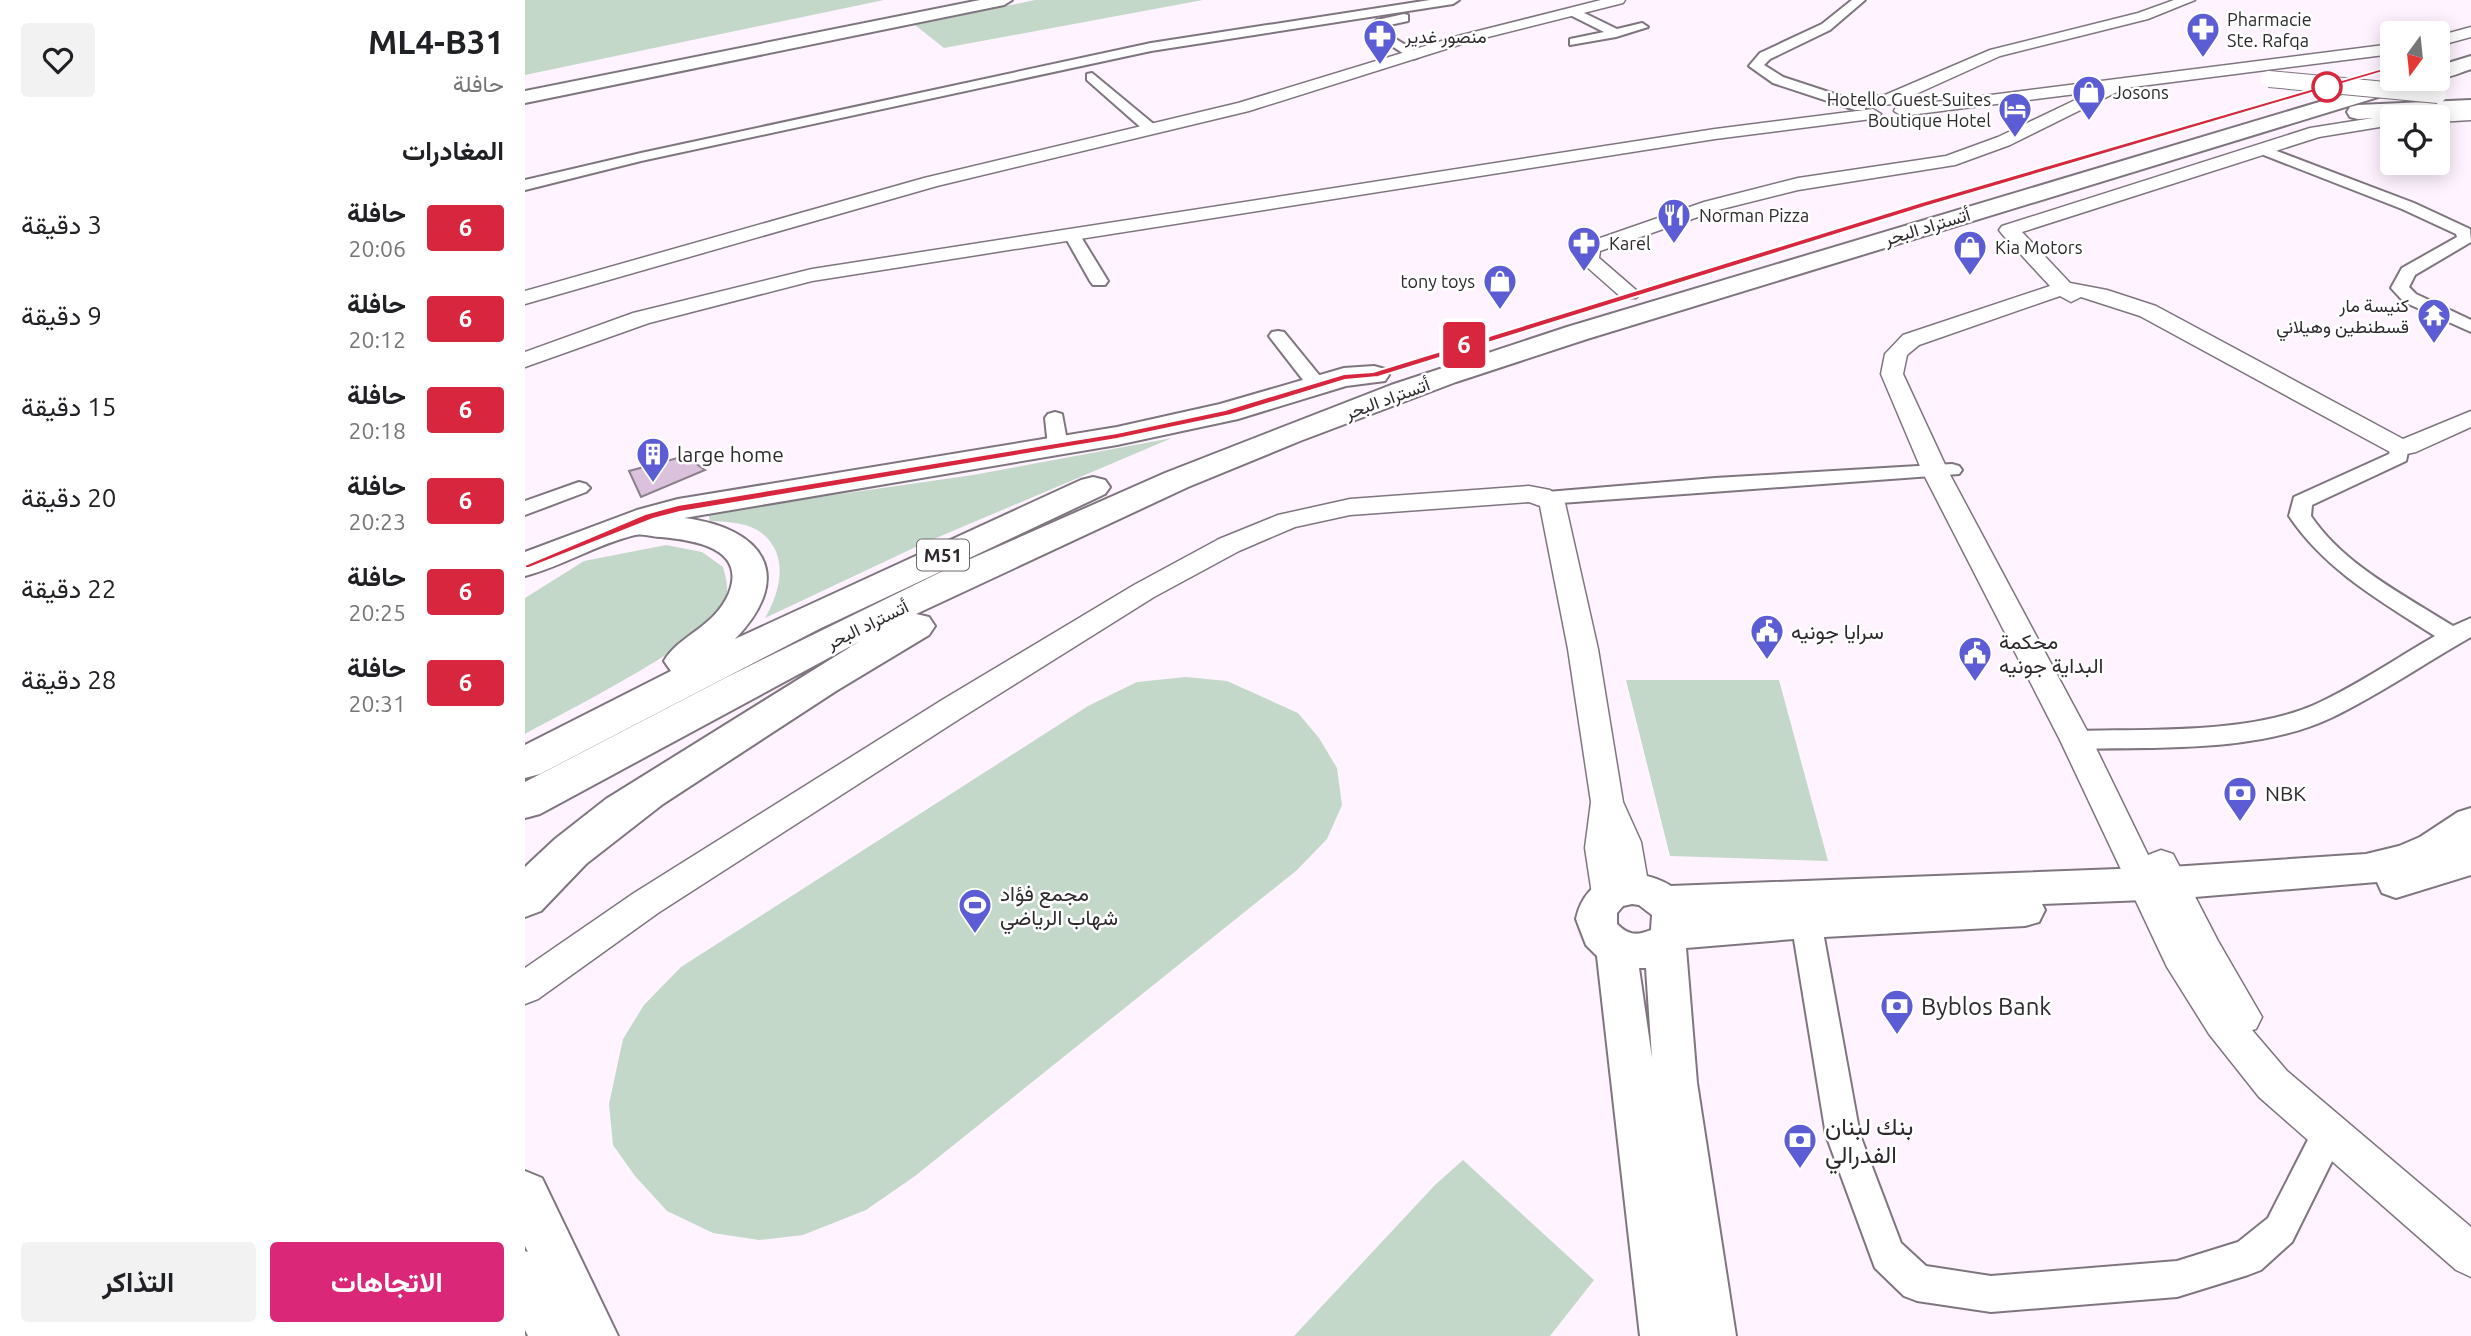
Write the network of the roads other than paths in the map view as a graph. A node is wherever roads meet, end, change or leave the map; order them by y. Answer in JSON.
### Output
{"nodes":[{"id":1,"x":969,"y":0,"type":"edge"},
{"id":2,"x":1004,"y":0,"type":"edge"},
{"id":3,"x":1453,"y":0,"type":"edge"},
{"id":4,"x":1618,"y":0,"type":"edge"},
{"id":5,"x":1859,"y":0,"type":"edge"},
{"id":6,"x":2187,"y":0,"type":"edge"},
{"id":7,"x":1353,"y":4,"type":"dead end"},
{"id":8,"x":1389,"y":9,"type":"junction"},
{"id":9,"x":1573,"y":12,"type":"junction"},
{"id":10,"x":1425,"y":13,"type":"dead end"},
{"id":11,"x":1643,"y":27,"type":"dead end"},
{"id":12,"x":1616,"y":33,"type":"junction"},
{"id":13,"x":2471,"y":33,"type":"edge"},
{"id":14,"x":2450,"y":38,"type":"edge"},
{"id":15,"x":1574,"y":42,"type":"dead end"},
{"id":16,"x":2471,"y":44,"type":"edge"},
{"id":17,"x":2380,"y":50,"type":"edge"},
{"id":18,"x":2450,"y":50,"type":"edge"},
{"id":19,"x":1412,"y":55,"type":"junction"},
{"id":20,"x":2471,"y":62,"type":"edge"},
{"id":21,"x":2450,"y":69,"type":"edge"},
{"id":22,"x":2380,"y":71,"type":"edge"},
{"id":23,"x":2197,"y":73,"type":"junction"},
{"id":24,"x":1092,"y":77,"type":"dead end"},
{"id":25,"x":2119,"y":85,"type":"junction"},
{"id":26,"x":525,"y":90,"type":"edge"},
{"id":27,"x":2380,"y":91,"type":"edge"},
{"id":28,"x":2471,"y":96,"type":"edge"},
{"id":29,"x":525,"y":97,"type":"edge"},
{"id":30,"x":1895,"y":106,"type":"junction"},
{"id":31,"x":2471,"y":106,"type":"edge"},
{"id":32,"x":1866,"y":111,"type":"junction"},
{"id":33,"x":2310,"y":113,"type":"junction"},
{"id":34,"x":2471,"y":115,"type":"edge"},
{"id":35,"x":2450,"y":116,"type":"edge"},
{"id":36,"x":2380,"y":122,"type":"edge"},
{"id":37,"x":1151,"y":129,"type":"junction"},
{"id":38,"x":2261,"y":149,"type":"junction"},
{"id":39,"x":2073,"y":182,"type":"junction"},
{"id":40,"x":525,"y":186,"type":"edge"},
{"id":41,"x":2057,"y":215,"type":"junction"},
{"id":42,"x":2009,"y":230,"type":"junction"},
{"id":43,"x":1908,"y":232,"type":"junction"},
{"id":44,"x":1072,"y":235,"type":"junction"},
{"id":45,"x":1099,"y":281,"type":"dead end"},
{"id":46,"x":2067,"y":292,"type":"junction"},
{"id":47,"x":1629,"y":294,"type":"junction"},
{"id":48,"x":527,"y":297,"type":"edge"},
{"id":49,"x":2471,"y":327,"type":"edge"},
{"id":50,"x":1278,"y":337,"type":"dead end"},
{"id":51,"x":525,"y":360,"type":"edge"},
{"id":52,"x":1374,"y":375,"type":"junction"},
{"id":53,"x":1317,"y":385,"type":"junction"},
{"id":54,"x":2471,"y":418,"type":"edge"},
{"id":55,"x":2471,"y":431,"type":"edge"},
{"id":56,"x":2399,"y":452,"type":"junction"},
{"id":57,"x":1943,"y":470,"type":"junction"},
{"id":58,"x":579,"y":488,"type":"dead end"},
{"id":59,"x":1547,"y":498,"type":"junction"},
{"id":60,"x":525,"y":508,"type":"edge"},
{"id":61,"x":1102,"y":511,"type":"junction"},
{"id":62,"x":629,"y":525,"type":"junction"},
{"id":63,"x":530,"y":566,"type":"edge"},
{"id":64,"x":2461,"y":631,"type":"edge"},
{"id":65,"x":2087,"y":740,"type":"junction"},
{"id":66,"x":525,"y":747,"type":"edge"},
{"id":67,"x":525,"y":763,"type":"edge"},
{"id":68,"x":525,"y":802,"type":"edge"},
{"id":69,"x":2471,"y":822,"type":"edge"},
{"id":70,"x":2471,"y":856,"type":"edge"},
{"id":71,"x":2164,"y":893,"type":"junction"},
{"id":72,"x":525,"y":898,"type":"edge"},
{"id":73,"x":1648,"y":912,"type":"junction"},
{"id":74,"x":1806,"y":921,"type":"junction"},
{"id":75,"x":1616,"y":948,"type":"junction"},
{"id":76,"x":525,"y":988,"type":"edge"},
{"id":77,"x":2336,"y":1128,"type":"junction"},
{"id":78,"x":525,"y":1194,"type":"edge"},
{"id":79,"x":2471,"y":1235,"type":"edge"},
{"id":80,"x":525,"y":1275,"type":"edge"},
{"id":81,"x":570,"y":1328,"type":"edge"},
{"id":82,"x":1665,"y":1336,"type":"edge"},
{"id":83,"x":1711,"y":1336,"type":"edge"}],
"edges":[{"from":1,"to":26,"type":"main road"},
{"from":2,"to":29,"type":"main road"},
{"from":3,"to":8,"type":"street"},
{"from":4,"to":9,"type":"street"},
{"from":5,"to":32,"type":"street"},
{"from":6,"to":30,"type":"street"},
{"from":7,"to":8,"type":"street"},
{"from":8,"to":40,"type":"street"},
{"from":9,"to":12,"type":"street"},
{"from":9,"to":19,"type":"street"},
{"from":10,"to":19,"type":"street"},
{"from":11,"to":12,"type":"street"},
{"from":12,"to":15,"type":"street"},
{"from":13,"to":14,"type":"street"},
{"from":16,"to":18,"type":"highway"},
{"from":17,"to":23,"type":"street"},
{"from":19,"to":37,"type":"street"},
{"from":20,"to":21,"type":"highway"},
{"from":22,"to":47,"type":"highway","name":"أتستراد البحر","number":"M51"},
{"from":23,"to":25,"type":"street"},
{"from":23,"to":28,"type":"street","bridge":true},
{"from":24,"to":37,"type":"street"},
{"from":25,"to":30,"type":"street"},
{"from":25,"to":47,"type":"street"},
{"from":27,"to":33,"type":"highway","name":"أتستراد البحر","number":"M51"},
{"from":30,"to":32,"type":"street"},
{"from":31,"to":33,"type":"highway"},
{"from":32,"to":44,"type":"street"},
{"from":33,"to":39,"type":"highway","name":"أتستراد البحر","number":"M51"},
{"from":34,"to":35,"type":"street"},
{"from":36,"to":38,"type":"street"},
{"from":37,"to":48,"type":"street"},
{"from":38,"to":41,"type":"street"},
{"from":38,"to":49,"type":"street"},
{"from":39,"to":41,"type":"highway"},
{"from":39,"to":43,"type":"highway","name":"أتستراد البحر","number":"M51"},
{"from":41,"to":42,"type":"street"},
{"from":42,"to":43,"type":"highway"},
{"from":42,"to":46,"type":"street"},
{"from":43,"to":61,"type":"highway","name":"أتستراد البحر","number":"M51"},
{"from":44,"to":45,"type":"street"},
{"from":44,"to":51,"type":"street"},
{"from":46,"to":56,"type":"street"},
{"from":46,"to":57,"type":"street"},
{"from":47,"to":52,"type":"highway","name":"أتستراد البحر","number":"M51"},
{"from":50,"to":53,"type":"street"},
{"from":52,"to":53,"type":"highway"},
{"from":52,"to":67,"type":"highway","name":"أتستراد البحر","number":"M51"},
{"from":53,"to":62,"type":"highway"},
{"from":54,"to":56,"type":"street"},
{"from":55,"to":56,"type":"street"},
{"from":56,"to":64,"type":"street"},
{"from":57,"to":59,"type":"street"},
{"from":57,"to":65,"type":"street"},
{"from":58,"to":60,"type":"street"},
{"from":59,"to":73,"type":"street"},
{"from":59,"to":76,"type":"street"},
{"from":61,"to":68,"type":"highway","name":"أتستراد البحر","number":"M51"},
{"from":61,"to":72,"type":"highway"},
{"from":62,"to":63,"type":"highway"},
{"from":62,"to":66,"type":"highway"},
{"from":64,"to":65,"type":"street"},
{"from":65,"to":71,"type":"street"},
{"from":69,"to":71,"type":"main road"},
{"from":70,"to":71,"type":"main road"},
{"from":71,"to":73,"type":"main road"},
{"from":71,"to":74,"type":"main road"},
{"from":71,"to":77,"type":"street"},
{"from":73,"to":74,"type":"main road"},
{"from":73,"to":75,"type":"main road"},
{"from":73,"to":75,"type":"main road"},
{"from":73,"to":83,"type":"main road"},
{"from":74,"to":77,"type":"street"},
{"from":75,"to":82,"type":"main road"},
{"from":77,"to":79,"type":"street"},
{"from":78,"to":81,"type":"main road"},
{"from":80,"to":81,"type":"main road"}]}
